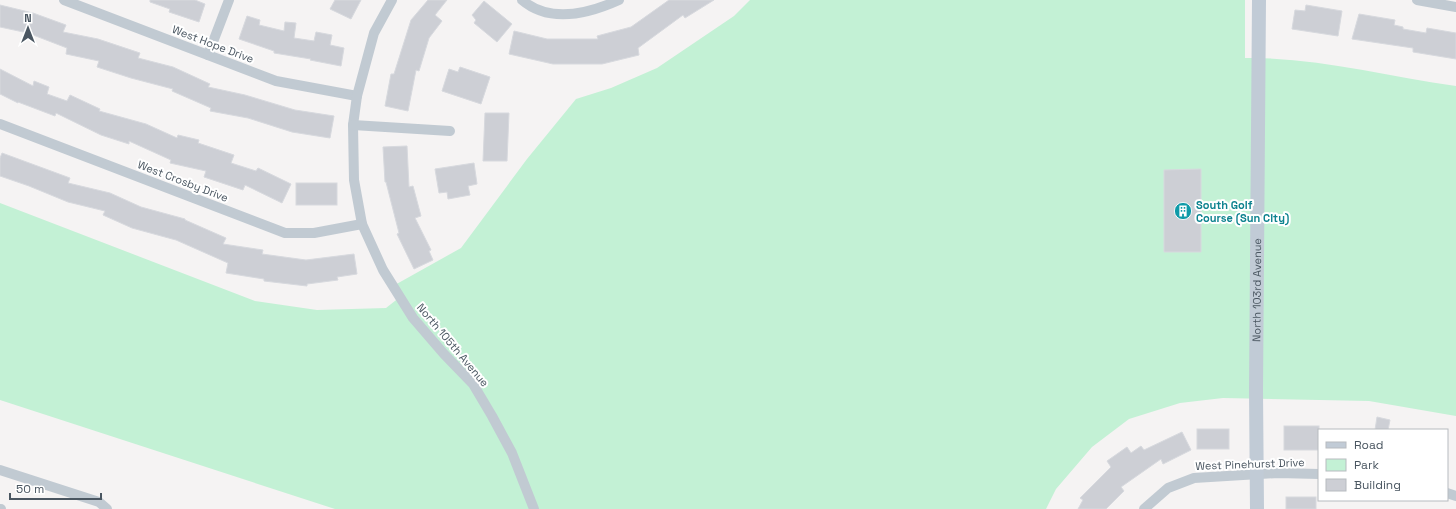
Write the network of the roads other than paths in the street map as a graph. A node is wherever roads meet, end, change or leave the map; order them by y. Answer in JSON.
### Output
{"nodes":[{"id":1,"x":64,"y":0,"type":"edge"},
{"id":2,"x":229,"y":0,"type":"edge"},
{"id":3,"x":392,"y":0,"type":"edge"},
{"id":4,"x":522,"y":0,"type":"edge"},
{"id":5,"x":619,"y":0,"type":"edge"},
{"id":6,"x":1259,"y":0,"type":"edge"},
{"id":7,"x":1417,"y":0,"type":"edge"},
{"id":8,"x":1456,"y":7,"type":"edge"},
{"id":9,"x":208,"y":55,"type":"junction"},
{"id":10,"x":357,"y":96,"type":"junction"},
{"id":11,"x":0,"y":124,"type":"edge"},
{"id":12,"x":353,"y":125,"type":"junction"},
{"id":13,"x":450,"y":131,"type":"dead end"},
{"id":14,"x":362,"y":224,"type":"junction"},
{"id":15,"x":0,"y":470,"type":"edge"},
{"id":16,"x":1257,"y":474,"type":"junction"},
{"id":17,"x":1318,"y":474,"type":"edge"},
{"id":18,"x":107,"y":509,"type":"edge"},
{"id":19,"x":534,"y":509,"type":"edge"},
{"id":20,"x":1144,"y":509,"type":"edge"},
{"id":21,"x":1257,"y":509,"type":"edge"}],
"edges":[{"from":1,"to":9,"type":"street","name":"West Hope Drive"},
{"from":2,"to":9,"type":"street"},
{"from":3,"to":10,"type":"street","name":"North 105th Avenue"},
{"from":4,"to":5,"type":"street"},
{"from":6,"to":16,"type":"street","name":"North 103rd Avenue"},
{"from":7,"to":8,"type":"street"},
{"from":9,"to":10,"type":"street","name":"West Hope Drive"},
{"from":10,"to":12,"type":"street","name":"North 105th Avenue"},
{"from":11,"to":14,"type":"street","name":"West Crosby Drive"},
{"from":12,"to":13,"type":"street"},
{"from":12,"to":14,"type":"street","name":"North 105th Avenue"},
{"from":14,"to":19,"type":"street","name":"North 105th Avenue"},
{"from":15,"to":18,"type":"street"},
{"from":16,"to":17,"type":"street","name":"West Pinehurst Drive"},
{"from":16,"to":20,"type":"street","name":"West Pinehurst Drive"},
{"from":16,"to":21,"type":"street","name":"North 103rd Avenue"}]}
